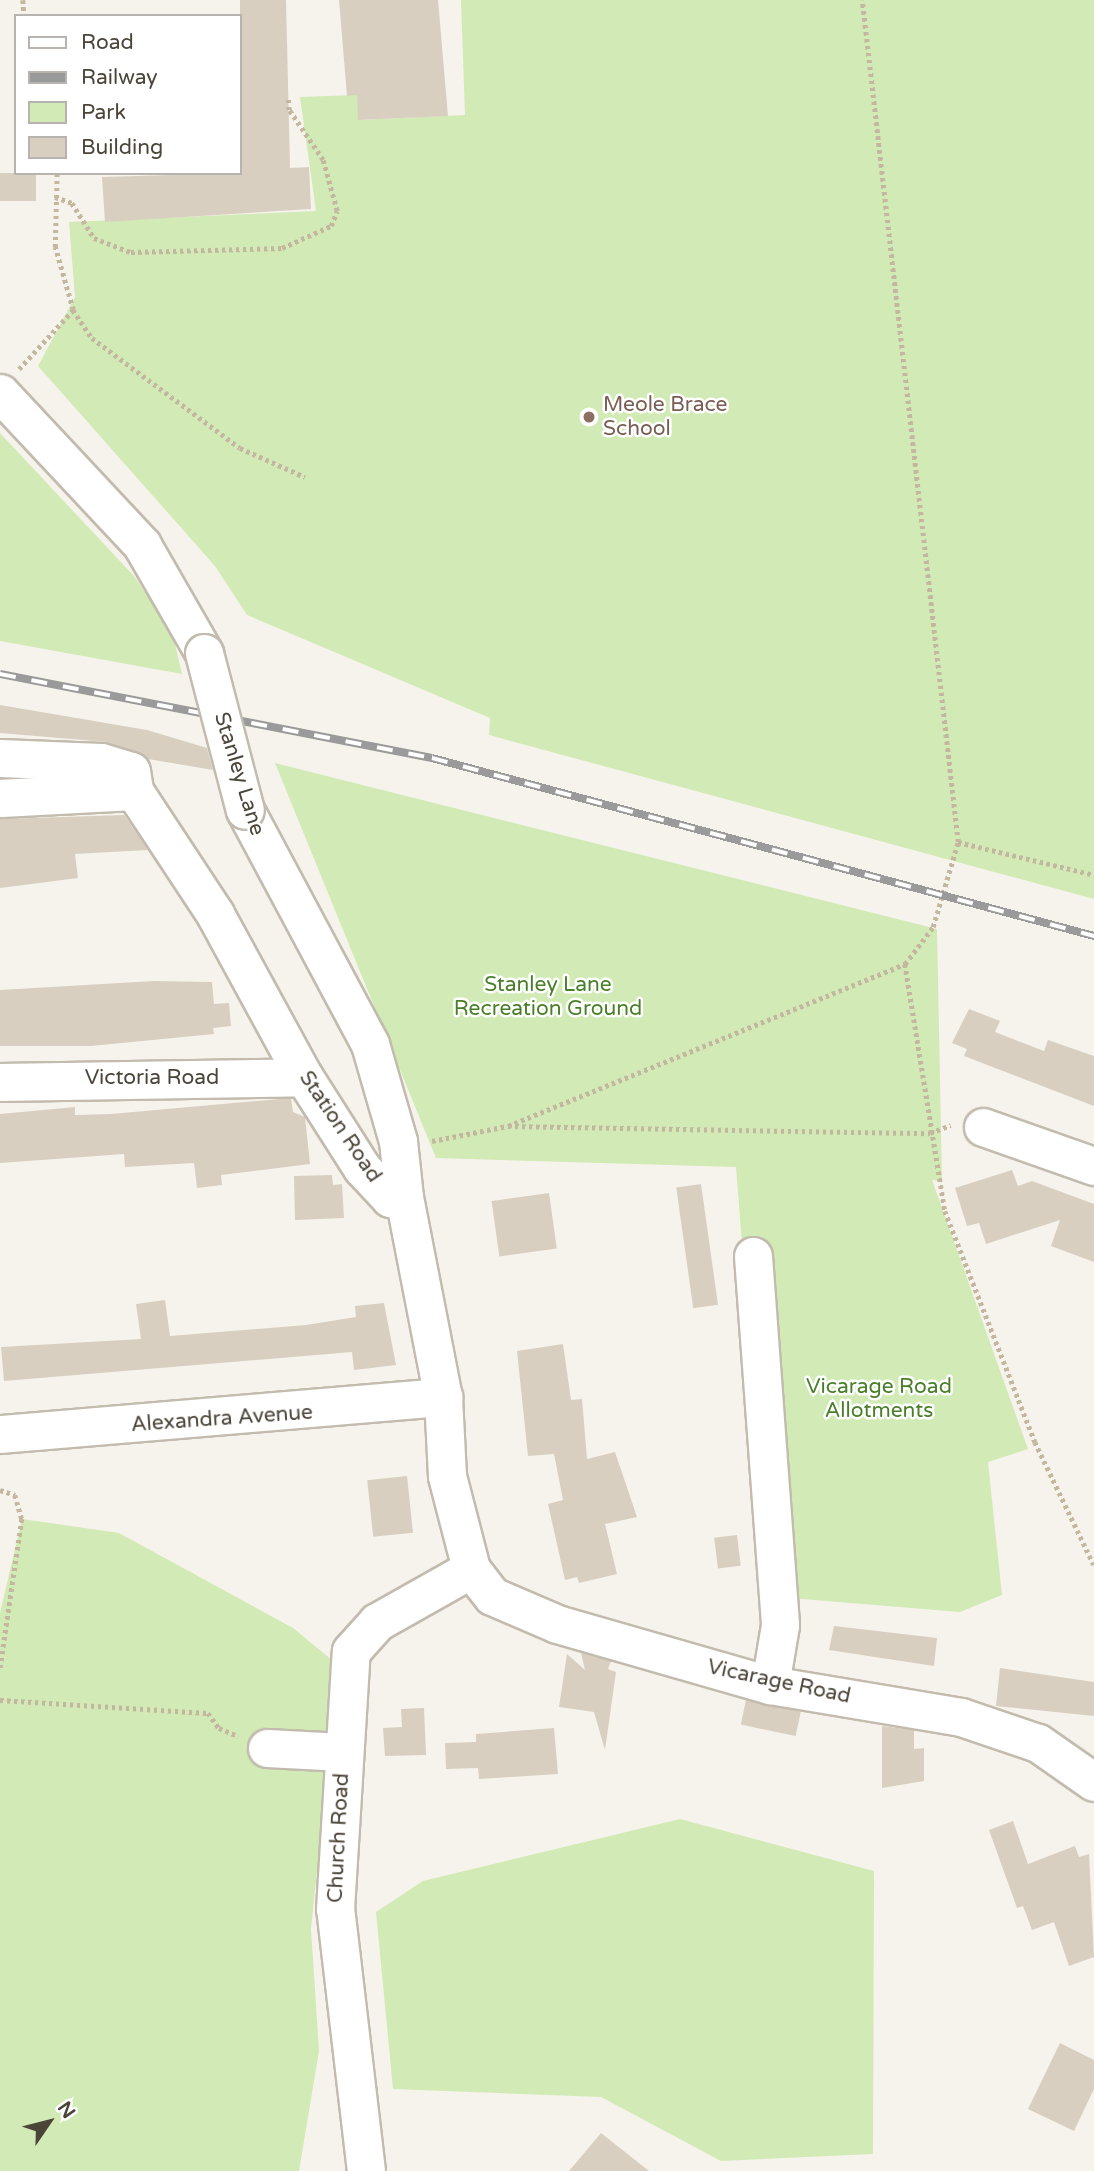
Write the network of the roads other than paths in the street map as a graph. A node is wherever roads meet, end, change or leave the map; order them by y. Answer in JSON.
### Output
{"nodes":[{"id":1,"x":7,"y":383,"type":"edge"},
{"id":2,"x":0,"y":758,"type":"edge"},
{"id":3,"x":134,"y":791,"type":"junction"},
{"id":4,"x":0,"y":798,"type":"edge"},
{"id":5,"x":304,"y":1077,"type":"junction"},
{"id":6,"x":0,"y":1082,"type":"edge"},
{"id":7,"x":984,"y":1127,"type":"dead end"},
{"id":8,"x":1094,"y":1166,"type":"edge"},
{"id":9,"x":404,"y":1197,"type":"junction"},
{"id":10,"x":753,"y":1256,"type":"dead end"},
{"id":11,"x":443,"y":1396,"type":"junction"},
{"id":12,"x":0,"y":1434,"type":"edge"},
{"id":13,"x":471,"y":1569,"type":"junction"},
{"id":14,"x":770,"y":1685,"type":"junction"},
{"id":15,"x":267,"y":1748,"type":"road end"},
{"id":16,"x":343,"y":1752,"type":"junction"},
{"id":17,"x":1094,"y":1780,"type":"edge"},
{"id":18,"x":366,"y":2171,"type":"edge"}],
"edges":[{"from":1,"to":9,"type":"street","name":"Stanley Lane","bridge":true},
{"from":2,"to":3,"type":"street","name":"Station Road"},
{"from":3,"to":4,"type":"street"},
{"from":3,"to":5,"type":"street","name":"Station Road"},
{"from":5,"to":6,"type":"street","name":"Victoria Road"},
{"from":5,"to":9,"type":"street","name":"Station Road"},
{"from":7,"to":8,"type":"street"},
{"from":9,"to":11,"type":"street","name":"Station Road"},
{"from":10,"to":14,"type":"street"},
{"from":11,"to":12,"type":"street","name":"Alexandra Avenue"},
{"from":11,"to":13,"type":"street","name":"Station Road"},
{"from":13,"to":14,"type":"street","name":"Vicarage Road"},
{"from":13,"to":16,"type":"street","name":"Church Road"},
{"from":14,"to":17,"type":"street","name":"Vicarage Road"},
{"from":15,"to":16,"type":"street"},
{"from":16,"to":18,"type":"street","name":"Church Road"}]}
